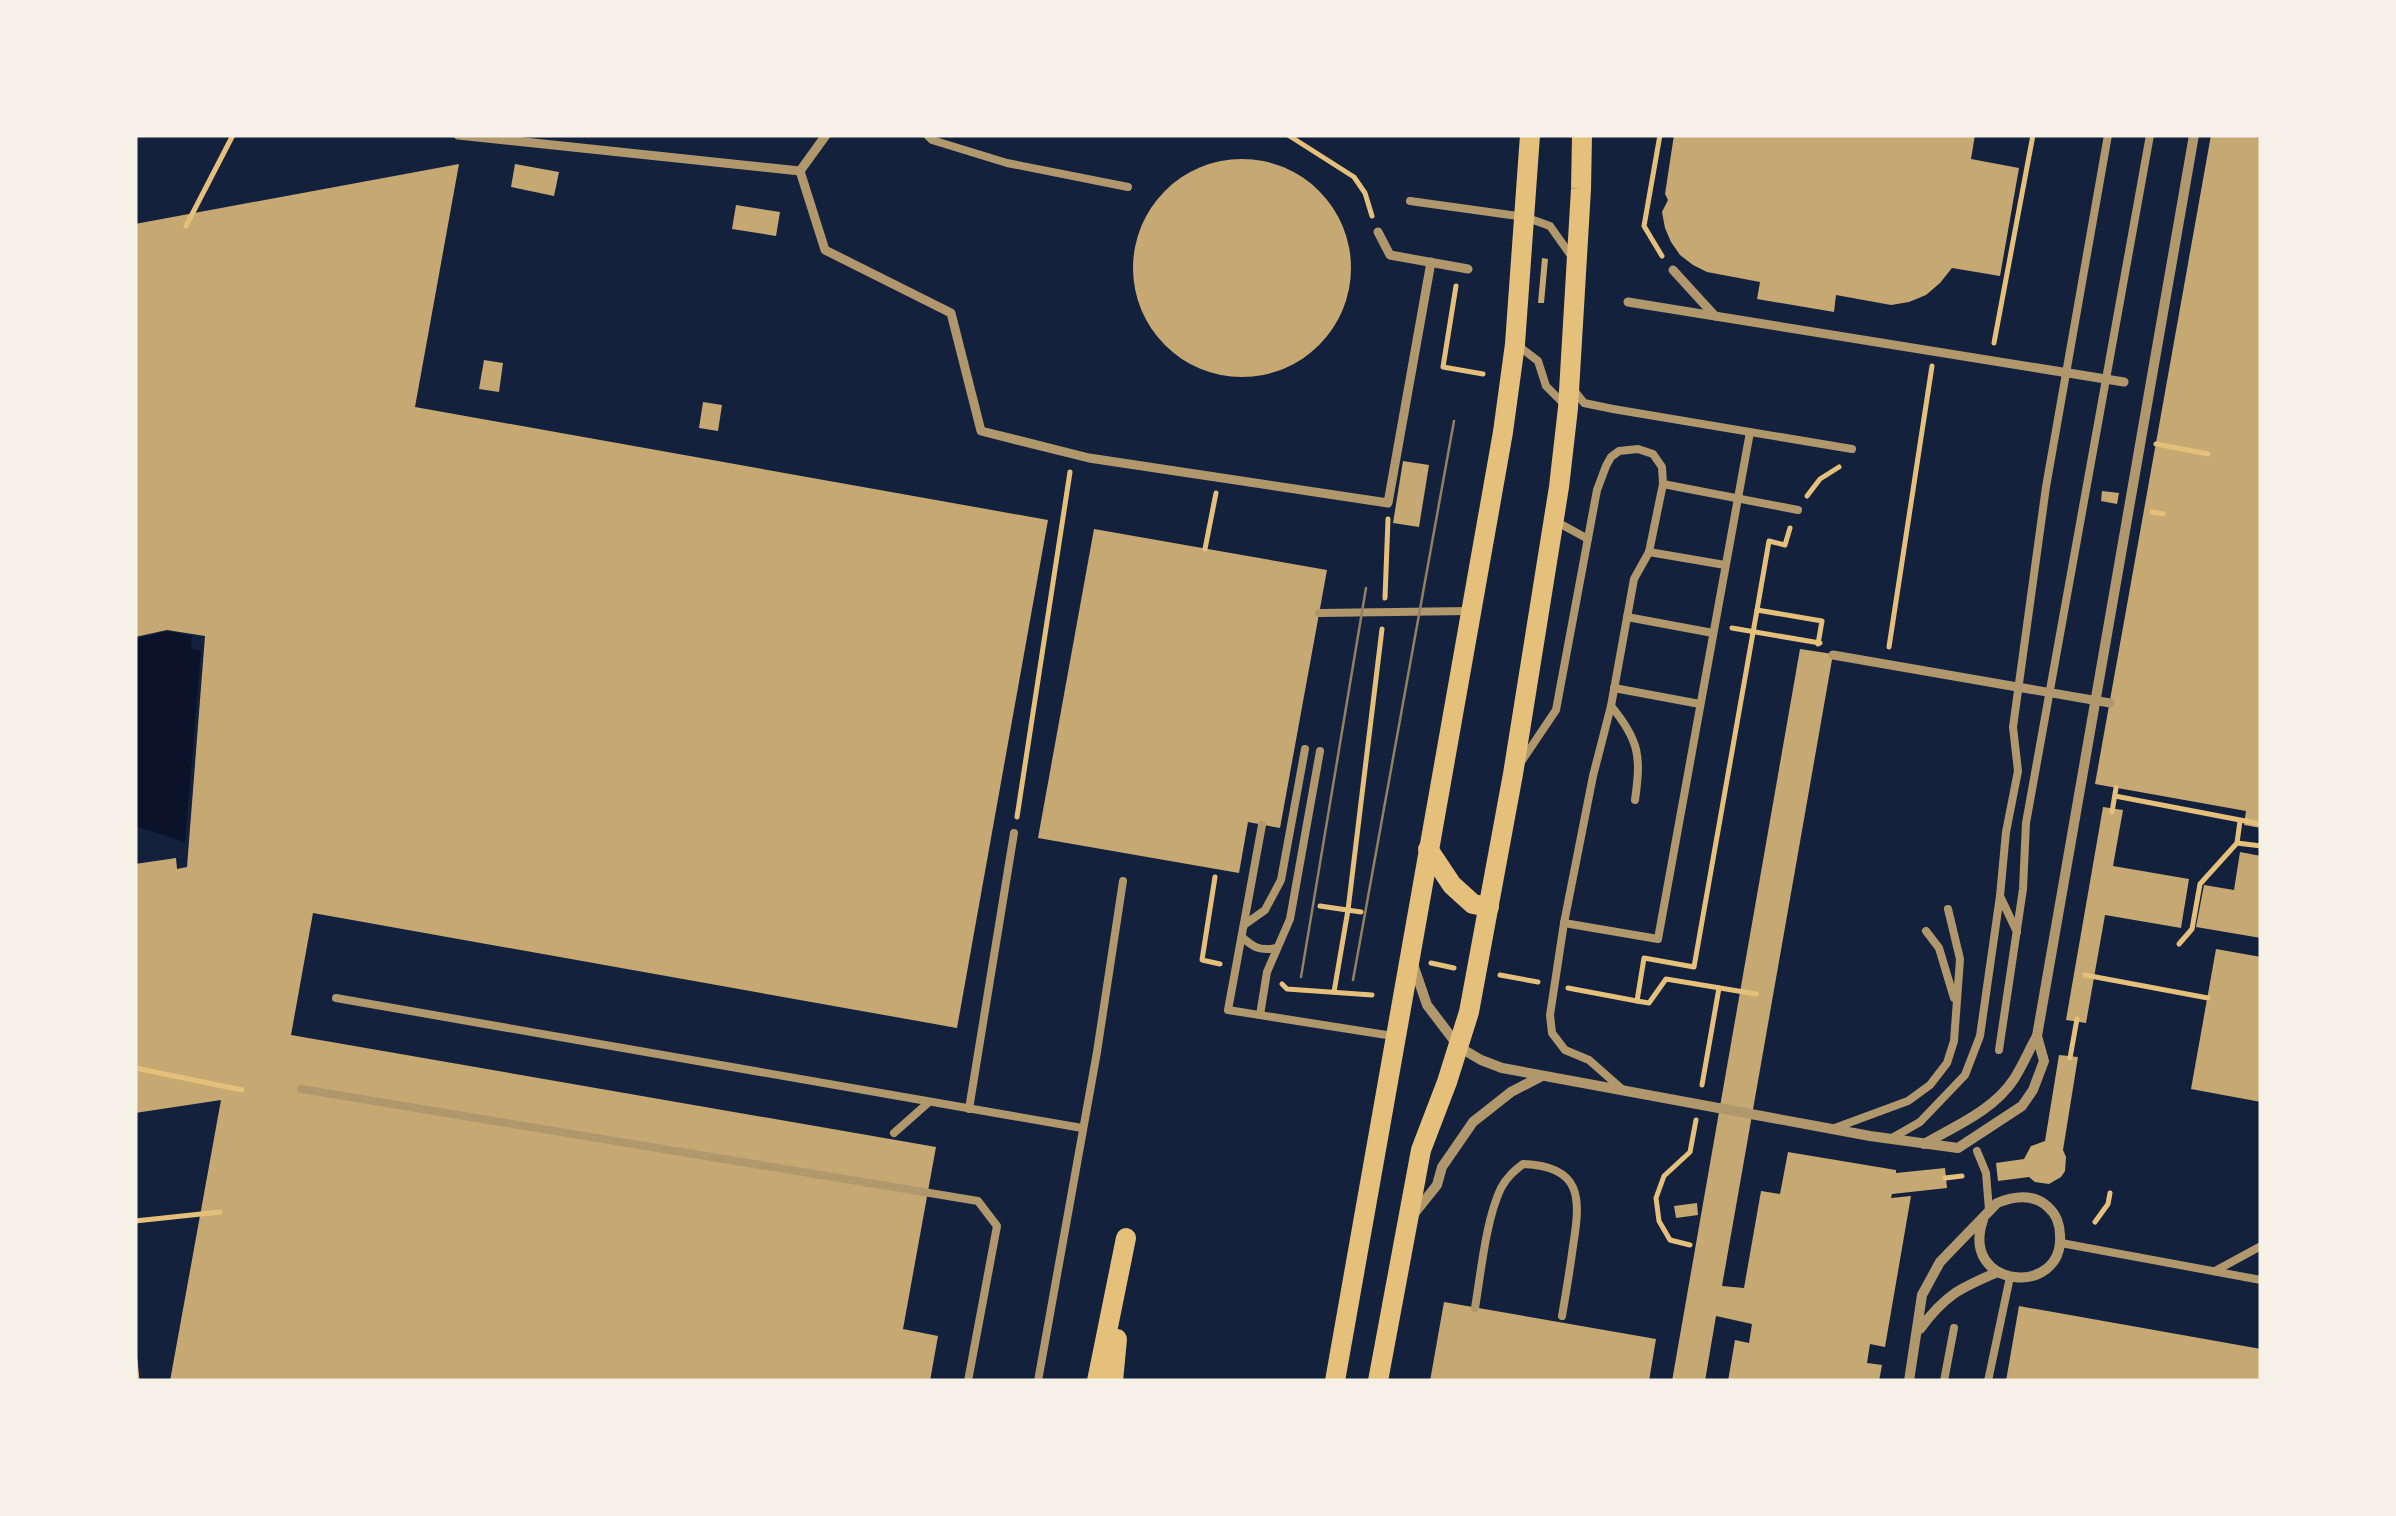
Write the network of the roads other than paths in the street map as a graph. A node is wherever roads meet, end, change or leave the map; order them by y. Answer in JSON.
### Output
{"nodes":[{"id":1,"x":458,"y":135,"type":"edge"},
{"id":2,"x":826,"y":135,"type":"edge"},
{"id":3,"x":927,"y":135,"type":"edge"},
{"id":4,"x":1530,"y":135,"type":"edge"},
{"id":5,"x":1582,"y":135,"type":"edge"},
{"id":6,"x":2108,"y":135,"type":"edge"},
{"id":7,"x":2150,"y":135,"type":"edge"},
{"id":8,"x":2194,"y":135,"type":"edge"},
{"id":9,"x":800,"y":171,"type":"junction"},
{"id":10,"x":1128,"y":187,"type":"dead end"},
{"id":11,"x":1410,"y":201,"type":"dead end"},
{"id":12,"x":1525,"y":217,"type":"junction"},
{"id":13,"x":1378,"y":232,"type":"dead end"},
{"id":14,"x":1432,"y":262,"type":"junction"},
{"id":15,"x":1577,"y":265,"type":"junction"},
{"id":16,"x":1468,"y":269,"type":"dead end"},
{"id":17,"x":1674,"y":270,"type":"dead end"},
{"id":18,"x":1628,"y":302,"type":"dead end"},
{"id":19,"x":1716,"y":316,"type":"junction"},
{"id":20,"x":1515,"y":344,"type":"junction"},
{"id":21,"x":2065,"y":373,"type":"junction"},
{"id":22,"x":2106,"y":380,"type":"junction"},
{"id":23,"x":2124,"y":382,"type":"dead end"},
{"id":24,"x":1570,"y":386,"type":"junction"},
{"id":25,"x":1568,"y":408,"type":"junction"},
{"id":26,"x":1750,"y":432,"type":"junction"},
{"id":27,"x":1852,"y":449,"type":"dead end"},
{"id":28,"x":1663,"y":484,"type":"junction"},
{"id":29,"x":1737,"y":498,"type":"junction"},
{"id":30,"x":1798,"y":510,"type":"dead end"},
{"id":31,"x":1554,"y":520,"type":"junction"},
{"id":32,"x":1588,"y":540,"type":"junction"},
{"id":33,"x":1649,"y":552,"type":"junction"},
{"id":34,"x":1725,"y":566,"type":"junction"},
{"id":35,"x":1471,"y":612,"type":"junction"},
{"id":36,"x":1319,"y":613,"type":"dead end"},
{"id":37,"x":1627,"y":618,"type":"junction"},
{"id":38,"x":1714,"y":629,"type":"junction"},
{"id":39,"x":1832,"y":655,"type":"dead end"},
{"id":40,"x":1614,"y":688,"type":"junction"},
{"id":41,"x":2020,"y":688,"type":"junction"},
{"id":42,"x":2050,"y":693,"type":"junction"},
{"id":43,"x":2110,"y":703,"type":"dead end"},
{"id":44,"x":1700,"y":704,"type":"junction"},
{"id":45,"x":1612,"y":706,"type":"junction"},
{"id":46,"x":1305,"y":749,"type":"dead end"},
{"id":47,"x":1320,"y":751,"type":"dead end"},
{"id":48,"x":1513,"y":774,"type":"junction"},
{"id":49,"x":1635,"y":800,"type":"dead end"},
{"id":50,"x":1262,"y":825,"type":"dead end"},
{"id":51,"x":1014,"y":833,"type":"road end"},
{"id":52,"x":1428,"y":848,"type":"junction"},
{"id":53,"x":1122,"y":881,"type":"dead end"},
{"id":54,"x":2000,"y":896,"type":"junction"},
{"id":55,"x":1489,"y":907,"type":"junction"},
{"id":56,"x":1948,"y":909,"type":"dead end"},
{"id":57,"x":1564,"y":923,"type":"junction"},
{"id":58,"x":1244,"y":925,"type":"junction"},
{"id":59,"x":1926,"y":931,"type":"dead end"},
{"id":60,"x":2017,"y":932,"type":"junction"},
{"id":61,"x":1242,"y":937,"type":"junction"},
{"id":62,"x":1276,"y":948,"type":"junction"},
{"id":63,"x":1411,"y":959,"type":"junction"},
{"id":64,"x":336,"y":998,"type":"dead end"},
{"id":65,"x":1956,"y":1002,"type":"junction"},
{"id":66,"x":1260,"y":1015,"type":"junction"},
{"id":67,"x":1396,"y":1036,"type":"junction"},
{"id":68,"x":2036,"y":1036,"type":"junction"},
{"id":69,"x":1458,"y":1047,"type":"junction"},
{"id":70,"x":2000,"y":1050,"type":"dead end"},
{"id":71,"x":1541,"y":1076,"type":"junction"},
{"id":72,"x":301,"y":1089,"type":"dead end"},
{"id":73,"x":1625,"y":1092,"type":"junction"},
{"id":74,"x":930,"y":1102,"type":"junction"},
{"id":75,"x":969,"y":1109,"type":"junction"},
{"id":76,"x":1082,"y":1128,"type":"junction"},
{"id":77,"x":1832,"y":1129,"type":"junction"},
{"id":78,"x":894,"y":1133,"type":"dead end"},
{"id":79,"x":1892,"y":1138,"type":"junction"},
{"id":80,"x":1924,"y":1144,"type":"junction"},
{"id":81,"x":1977,"y":1152,"type":"dead end"},
{"id":82,"x":1986,"y":1215,"type":"junction"},
{"id":83,"x":1406,"y":1223,"type":"junction"},
{"id":84,"x":2060,"y":1243,"type":"junction"},
{"id":85,"x":2261,"y":1246,"type":"edge"},
{"id":86,"x":2216,"y":1271,"type":"junction"},
{"id":87,"x":1998,"y":1272,"type":"junction"},
{"id":88,"x":2010,"y":1278,"type":"junction"},
{"id":89,"x":2261,"y":1280,"type":"edge"},
{"id":90,"x":1475,"y":1308,"type":"dead end"},
{"id":91,"x":1562,"y":1316,"type":"dead end"},
{"id":92,"x":1954,"y":1328,"type":"dead end"},
{"id":93,"x":1917,"y":1334,"type":"junction"},
{"id":94,"x":968,"y":1381,"type":"edge"},
{"id":95,"x":1038,"y":1381,"type":"edge"},
{"id":96,"x":1097,"y":1381,"type":"edge"},
{"id":97,"x":1113,"y":1381,"type":"edge"},
{"id":98,"x":1336,"y":1381,"type":"edge"},
{"id":99,"x":1378,"y":1381,"type":"edge"},
{"id":100,"x":1909,"y":1381,"type":"edge"},
{"id":101,"x":1944,"y":1381,"type":"edge"},
{"id":102,"x":1988,"y":1381,"type":"edge"}],
"edges":[{"from":1,"to":9,"type":"street"},
{"from":2,"to":9,"type":"street"},
{"from":3,"to":10,"type":"lane"},
{"from":4,"to":12,"type":"main road"},
{"from":5,"to":15,"type":"main road"},
{"from":6,"to":21,"type":"lane"},
{"from":7,"to":22,"type":"lane"},
{"from":8,"to":68,"type":"street"},
{"from":9,"to":14,"type":"street"},
{"from":11,"to":12,"type":"lane"},
{"from":12,"to":15,"type":"lane"},
{"from":12,"to":20,"type":"main road"},
{"from":13,"to":14,"type":"street"},
{"from":14,"to":16,"type":"street"},
{"from":15,"to":24,"type":"main road"},
{"from":17,"to":19,"type":"street"},
{"from":18,"to":19,"type":"street"},
{"from":19,"to":21,"type":"street"},
{"from":20,"to":25,"type":"lane"},
{"from":20,"to":35,"type":"main road"},
{"from":21,"to":22,"type":"street"},
{"from":21,"to":41,"type":"lane"},
{"from":22,"to":23,"type":"street"},
{"from":22,"to":42,"type":"lane"},
{"from":24,"to":25,"type":"main road"},
{"from":24,"to":26,"type":"lane"},
{"from":25,"to":31,"type":"main road"},
{"from":26,"to":27,"type":"lane"},
{"from":26,"to":29,"type":"lane"},
{"from":28,"to":29,"type":"lane"},
{"from":28,"to":32,"type":"lane"},
{"from":28,"to":33,"type":"lane"},
{"from":29,"to":30,"type":"lane"},
{"from":29,"to":34,"type":"lane"},
{"from":31,"to":32,"type":"lane"},
{"from":31,"to":48,"type":"main road"},
{"from":32,"to":48,"type":"lane"},
{"from":33,"to":34,"type":"lane"},
{"from":33,"to":37,"type":"lane"},
{"from":34,"to":38,"type":"lane"},
{"from":35,"to":36,"type":"lane"},
{"from":35,"to":52,"type":"main road"},
{"from":37,"to":38,"type":"lane"},
{"from":37,"to":40,"type":"lane"},
{"from":38,"to":44,"type":"lane"},
{"from":39,"to":41,"type":"street"},
{"from":40,"to":44,"type":"lane"},
{"from":40,"to":45,"type":"lane"},
{"from":41,"to":42,"type":"street"},
{"from":41,"to":54,"type":"lane"},
{"from":42,"to":43,"type":"street"},
{"from":42,"to":60,"type":"lane"},
{"from":44,"to":57,"type":"lane"},
{"from":45,"to":49,"type":"lane"},
{"from":45,"to":57,"type":"lane"},
{"from":46,"to":58,"type":"lane"},
{"from":47,"to":62,"type":"lane"},
{"from":48,"to":55,"type":"main road"},
{"from":50,"to":58,"type":"lane"},
{"from":51,"to":75,"type":"lane"},
{"from":52,"to":55,"type":"main road"},
{"from":52,"to":63,"type":"main road"},
{"from":53,"to":76,"type":"lane"},
{"from":54,"to":60,"type":"lane"},
{"from":54,"to":79,"type":"lane"},
{"from":55,"to":69,"type":"main road"},
{"from":56,"to":65,"type":"lane"},
{"from":57,"to":73,"type":"lane"},
{"from":58,"to":61,"type":"lane"},
{"from":59,"to":65,"type":"lane"},
{"from":60,"to":70,"type":"lane"},
{"from":61,"to":62,"type":"lane"},
{"from":61,"to":66,"type":"lane"},
{"from":62,"to":66,"type":"lane"},
{"from":63,"to":67,"type":"main road"},
{"from":63,"to":69,"type":"street"},
{"from":64,"to":74,"type":"lane"},
{"from":65,"to":77,"type":"lane"},
{"from":66,"to":67,"type":"lane"},
{"from":67,"to":98,"type":"main road"},
{"from":68,"to":80,"type":"street"},
{"from":68,"to":80,"type":"street"},
{"from":69,"to":71,"type":"street"},
{"from":69,"to":83,"type":"main road"},
{"from":71,"to":73,"type":"street"},
{"from":71,"to":83,"type":"street"},
{"from":72,"to":94,"type":"lane"},
{"from":73,"to":77,"type":"street"},
{"from":74,"to":75,"type":"lane"},
{"from":74,"to":78,"type":"lane"},
{"from":75,"to":76,"type":"lane"},
{"from":76,"to":95,"type":"lane"},
{"from":77,"to":79,"type":"street"},
{"from":79,"to":80,"type":"street"},
{"from":81,"to":82,"type":"lane"},
{"from":82,"to":84,"type":"street"},
{"from":82,"to":87,"type":"street"},
{"from":82,"to":93,"type":"street"},
{"from":83,"to":99,"type":"main road"},
{"from":84,"to":86,"type":"lane"},
{"from":84,"to":88,"type":"street"},
{"from":85,"to":86,"type":"lane"},
{"from":86,"to":89,"type":"lane"},
{"from":87,"to":88,"type":"street"},
{"from":87,"to":93,"type":"street"},
{"from":88,"to":102,"type":"lane"},
{"from":90,"to":91,"type":"lane"},
{"from":92,"to":101,"type":"lane"},
{"from":93,"to":100,"type":"street"},
{"from":96,"to":97,"type":"main road"}]}
